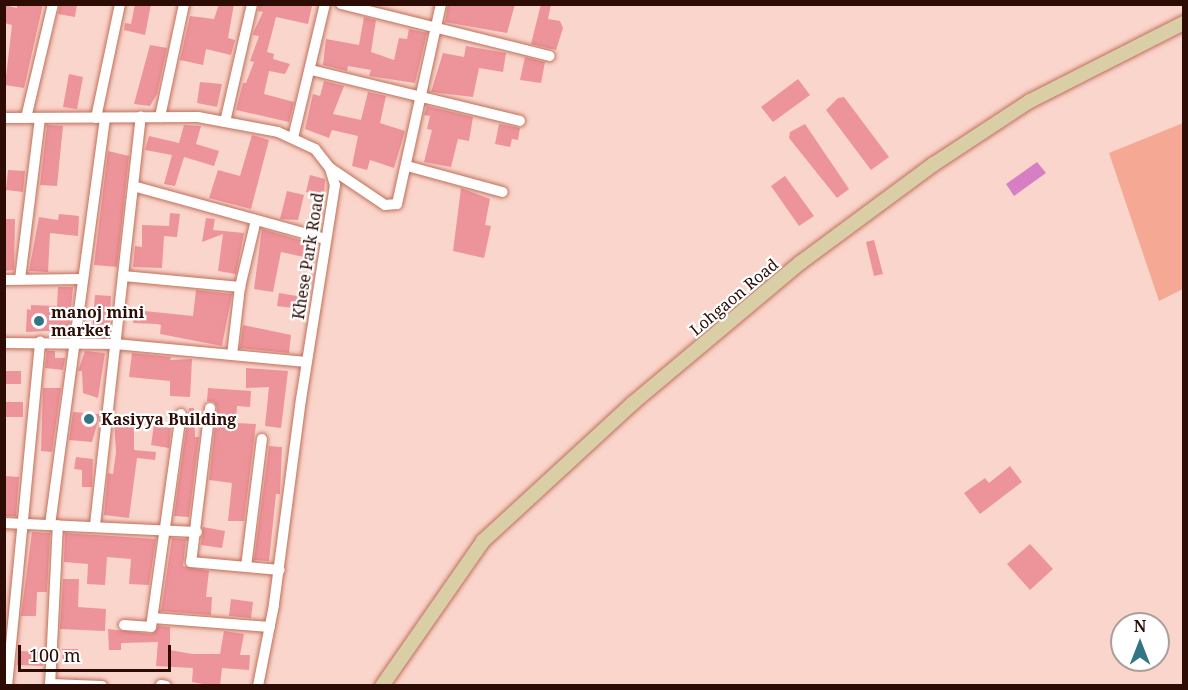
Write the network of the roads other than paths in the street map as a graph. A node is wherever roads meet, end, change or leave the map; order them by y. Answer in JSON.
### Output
{"nodes":[{"id":1,"x":53,"y":4,"type":"edge"},
{"id":2,"x":120,"y":4,"type":"edge"},
{"id":3,"x":183,"y":4,"type":"edge"},
{"id":4,"x":252,"y":4,"type":"edge"},
{"id":5,"x":325,"y":4,"type":"edge"},
{"id":6,"x":341,"y":4,"type":"edge"},
{"id":7,"x":441,"y":4,"type":"edge"},
{"id":8,"x":1184,"y":23,"type":"edge"},
{"id":9,"x":436,"y":27,"type":"junction"},
{"id":10,"x":550,"y":56,"type":"dead end"},
{"id":11,"x":311,"y":70,"type":"junction"},
{"id":12,"x":421,"y":98,"type":"junction"},
{"id":13,"x":141,"y":117,"type":"junction"},
{"id":14,"x":160,"y":117,"type":"junction"},
{"id":15,"x":4,"y":118,"type":"edge"},
{"id":16,"x":26,"y":118,"type":"junction"},
{"id":17,"x":40,"y":118,"type":"junction"},
{"id":18,"x":100,"y":118,"type":"junction"},
{"id":19,"x":520,"y":121,"type":"dead end"},
{"id":20,"x":225,"y":122,"type":"junction"},
{"id":21,"x":293,"y":138,"type":"junction"},
{"id":22,"x":407,"y":166,"type":"junction"},
{"id":23,"x":330,"y":168,"type":"junction"},
{"id":24,"x":133,"y":186,"type":"junction"},
{"id":25,"x":503,"y":192,"type":"dead end"},
{"id":26,"x":256,"y":220,"type":"junction"},
{"id":27,"x":326,"y":239,"type":"junction"},
{"id":28,"x":123,"y":276,"type":"junction"},
{"id":29,"x":21,"y":279,"type":"junction"},
{"id":30,"x":83,"y":279,"type":"junction"},
{"id":31,"x":4,"y":280,"type":"edge"},
{"id":32,"x":240,"y":287,"type":"junction"},
{"id":33,"x":40,"y":342,"type":"junction"},
{"id":34,"x":76,"y":342,"type":"junction"},
{"id":35,"x":4,"y":343,"type":"edge"},
{"id":36,"x":116,"y":344,"type":"junction"},
{"id":37,"x":232,"y":355,"type":"junction"},
{"id":38,"x":306,"y":362,"type":"junction"},
{"id":39,"x":210,"y":408,"type":"dead end"},
{"id":40,"x":181,"y":414,"type":"dead end"},
{"id":41,"x":262,"y":439,"type":"dead end"},
{"id":42,"x":4,"y":522,"type":"edge"},
{"id":43,"x":21,"y":523,"type":"junction"},
{"id":44,"x":54,"y":525,"type":"junction"},
{"id":45,"x":95,"y":525,"type":"junction"},
{"id":46,"x":166,"y":529,"type":"junction"},
{"id":47,"x":197,"y":532,"type":"junction"},
{"id":48,"x":246,"y":567,"type":"junction"},
{"id":49,"x":280,"y":570,"type":"junction"},
{"id":50,"x":153,"y":618,"type":"junction"},
{"id":51,"x":124,"y":625,"type":"dead end"},
{"id":52,"x":270,"y":627,"type":"junction"},
{"id":53,"x":50,"y":685,"type":"edge"},
{"id":54,"x":7,"y":686,"type":"edge"},
{"id":55,"x":102,"y":686,"type":"edge"},
{"id":56,"x":258,"y":686,"type":"edge"},
{"id":57,"x":382,"y":686,"type":"edge"}],
"edges":[{"from":1,"to":16,"type":"street"},
{"from":2,"to":18,"type":"street"},
{"from":3,"to":14,"type":"street"},
{"from":4,"to":20,"type":"street"},
{"from":5,"to":11,"type":"street"},
{"from":6,"to":9,"type":"street"},
{"from":7,"to":9,"type":"street"},
{"from":8,"to":57,"type":"main road","name":"Lohgaon Road"},
{"from":9,"to":10,"type":"street"},
{"from":9,"to":12,"type":"street"},
{"from":11,"to":12,"type":"street"},
{"from":11,"to":21,"type":"street"},
{"from":12,"to":19,"type":"street"},
{"from":12,"to":22,"type":"street"},
{"from":13,"to":14,"type":"street"},
{"from":13,"to":18,"type":"street"},
{"from":13,"to":24,"type":"street"},
{"from":14,"to":20,"type":"street"},
{"from":15,"to":16,"type":"street"},
{"from":16,"to":17,"type":"street"},
{"from":17,"to":18,"type":"street"},
{"from":17,"to":29,"type":"street"},
{"from":18,"to":30,"type":"street"},
{"from":20,"to":21,"type":"street"},
{"from":21,"to":23,"type":"street"},
{"from":22,"to":23,"type":"street"},
{"from":22,"to":25,"type":"street"},
{"from":23,"to":27,"type":"street","name":"Khese Park Road"},
{"from":24,"to":26,"type":"street"},
{"from":24,"to":28,"type":"street"},
{"from":26,"to":27,"type":"street"},
{"from":26,"to":32,"type":"street"},
{"from":27,"to":38,"type":"street","name":"Khese Park Road"},
{"from":28,"to":32,"type":"street"},
{"from":28,"to":36,"type":"street"},
{"from":29,"to":30,"type":"street"},
{"from":29,"to":31,"type":"street"},
{"from":30,"to":34,"type":"street"},
{"from":32,"to":37,"type":"street"},
{"from":33,"to":34,"type":"street"},
{"from":33,"to":35,"type":"street"},
{"from":33,"to":43,"type":"street"},
{"from":34,"to":36,"type":"street"},
{"from":34,"to":44,"type":"street"},
{"from":36,"to":37,"type":"street"},
{"from":36,"to":45,"type":"street"},
{"from":37,"to":38,"type":"street"},
{"from":38,"to":49,"type":"street","name":"Khese Park Road"},
{"from":39,"to":47,"type":"street"},
{"from":40,"to":46,"type":"street"},
{"from":41,"to":48,"type":"street"},
{"from":42,"to":43,"type":"street"},
{"from":43,"to":44,"type":"street"},
{"from":43,"to":54,"type":"street"},
{"from":44,"to":45,"type":"street"},
{"from":44,"to":53,"type":"street"},
{"from":45,"to":46,"type":"street"},
{"from":46,"to":47,"type":"street"},
{"from":46,"to":50,"type":"street"},
{"from":47,"to":48,"type":"street"},
{"from":48,"to":49,"type":"street"},
{"from":49,"to":52,"type":"street","name":"Khese Park Road"},
{"from":50,"to":51,"type":"street"},
{"from":50,"to":52,"type":"street"},
{"from":52,"to":56,"type":"street","name":"Khese Park Road"},
{"from":53,"to":55,"type":"street"}]}
